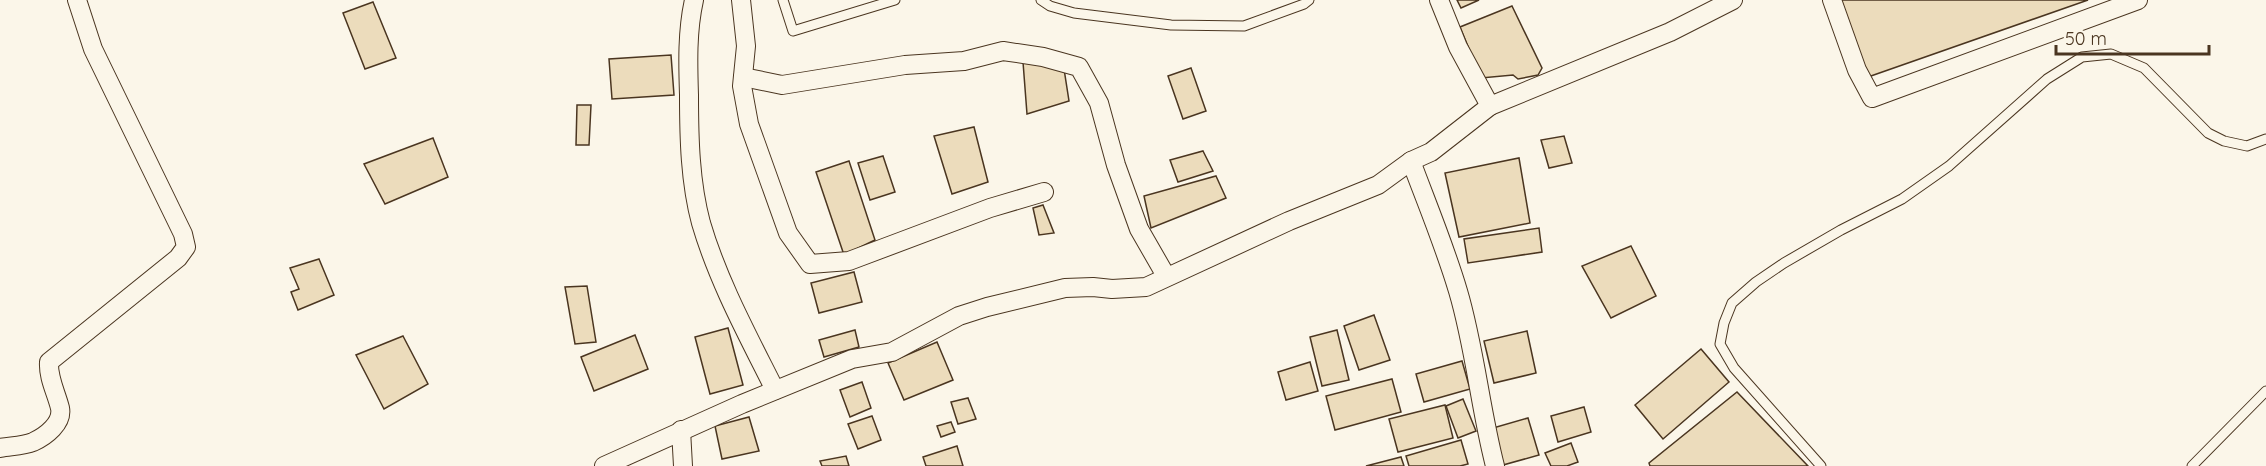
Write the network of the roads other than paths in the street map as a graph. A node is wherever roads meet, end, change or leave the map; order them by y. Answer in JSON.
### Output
{"nodes":[{"id":1,"x":77,"y":0,"type":"edge"},
{"id":2,"x":694,"y":0,"type":"edge"},
{"id":3,"x":741,"y":0,"type":"edge"},
{"id":4,"x":783,"y":0,"type":"edge"},
{"id":5,"x":895,"y":0,"type":"edge"},
{"id":6,"x":1041,"y":0,"type":"edge"},
{"id":7,"x":1309,"y":0,"type":"edge"},
{"id":8,"x":1439,"y":0,"type":"edge"},
{"id":9,"x":1733,"y":0,"type":"edge"},
{"id":10,"x":1832,"y":0,"type":"edge"},
{"id":11,"x":2138,"y":0,"type":"edge"},
{"id":12,"x":743,"y":77,"type":"junction"},
{"id":13,"x":1490,"y":106,"type":"junction"},
{"id":14,"x":2266,"y":140,"type":"edge"},
{"id":15,"x":1411,"y":161,"type":"junction"},
{"id":16,"x":1044,"y":192,"type":"dead end"},
{"id":17,"x":1166,"y":276,"type":"junction"},
{"id":18,"x":775,"y":390,"type":"junction"},
{"id":19,"x":2266,"y":391,"type":"edge"},
{"id":20,"x":681,"y":430,"type":"junction"},
{"id":21,"x":0,"y":448,"type":"edge"},
{"id":22,"x":604,"y":466,"type":"edge"},
{"id":23,"x":683,"y":466,"type":"edge"},
{"id":24,"x":1495,"y":466,"type":"edge"},
{"id":25,"x":1821,"y":466,"type":"edge"},
{"id":26,"x":2192,"y":466,"type":"edge"}],
"edges":[{"from":1,"to":21,"type":"street"},
{"from":2,"to":18,"type":"street"},
{"from":3,"to":12,"type":"street"},
{"from":4,"to":5,"type":"lane"},
{"from":6,"to":7,"type":"lane"},
{"from":8,"to":13,"type":"street"},
{"from":9,"to":13,"type":"street"},
{"from":10,"to":11,"type":"street"},
{"from":12,"to":16,"type":"street"},
{"from":12,"to":17,"type":"street"},
{"from":13,"to":15,"type":"street"},
{"from":14,"to":25,"type":"lane"},
{"from":15,"to":17,"type":"street"},
{"from":15,"to":24,"type":"street"},
{"from":17,"to":18,"type":"street"},
{"from":18,"to":20,"type":"street"},
{"from":19,"to":26,"type":"lane"},
{"from":20,"to":22,"type":"street"},
{"from":20,"to":23,"type":"street"}]}
